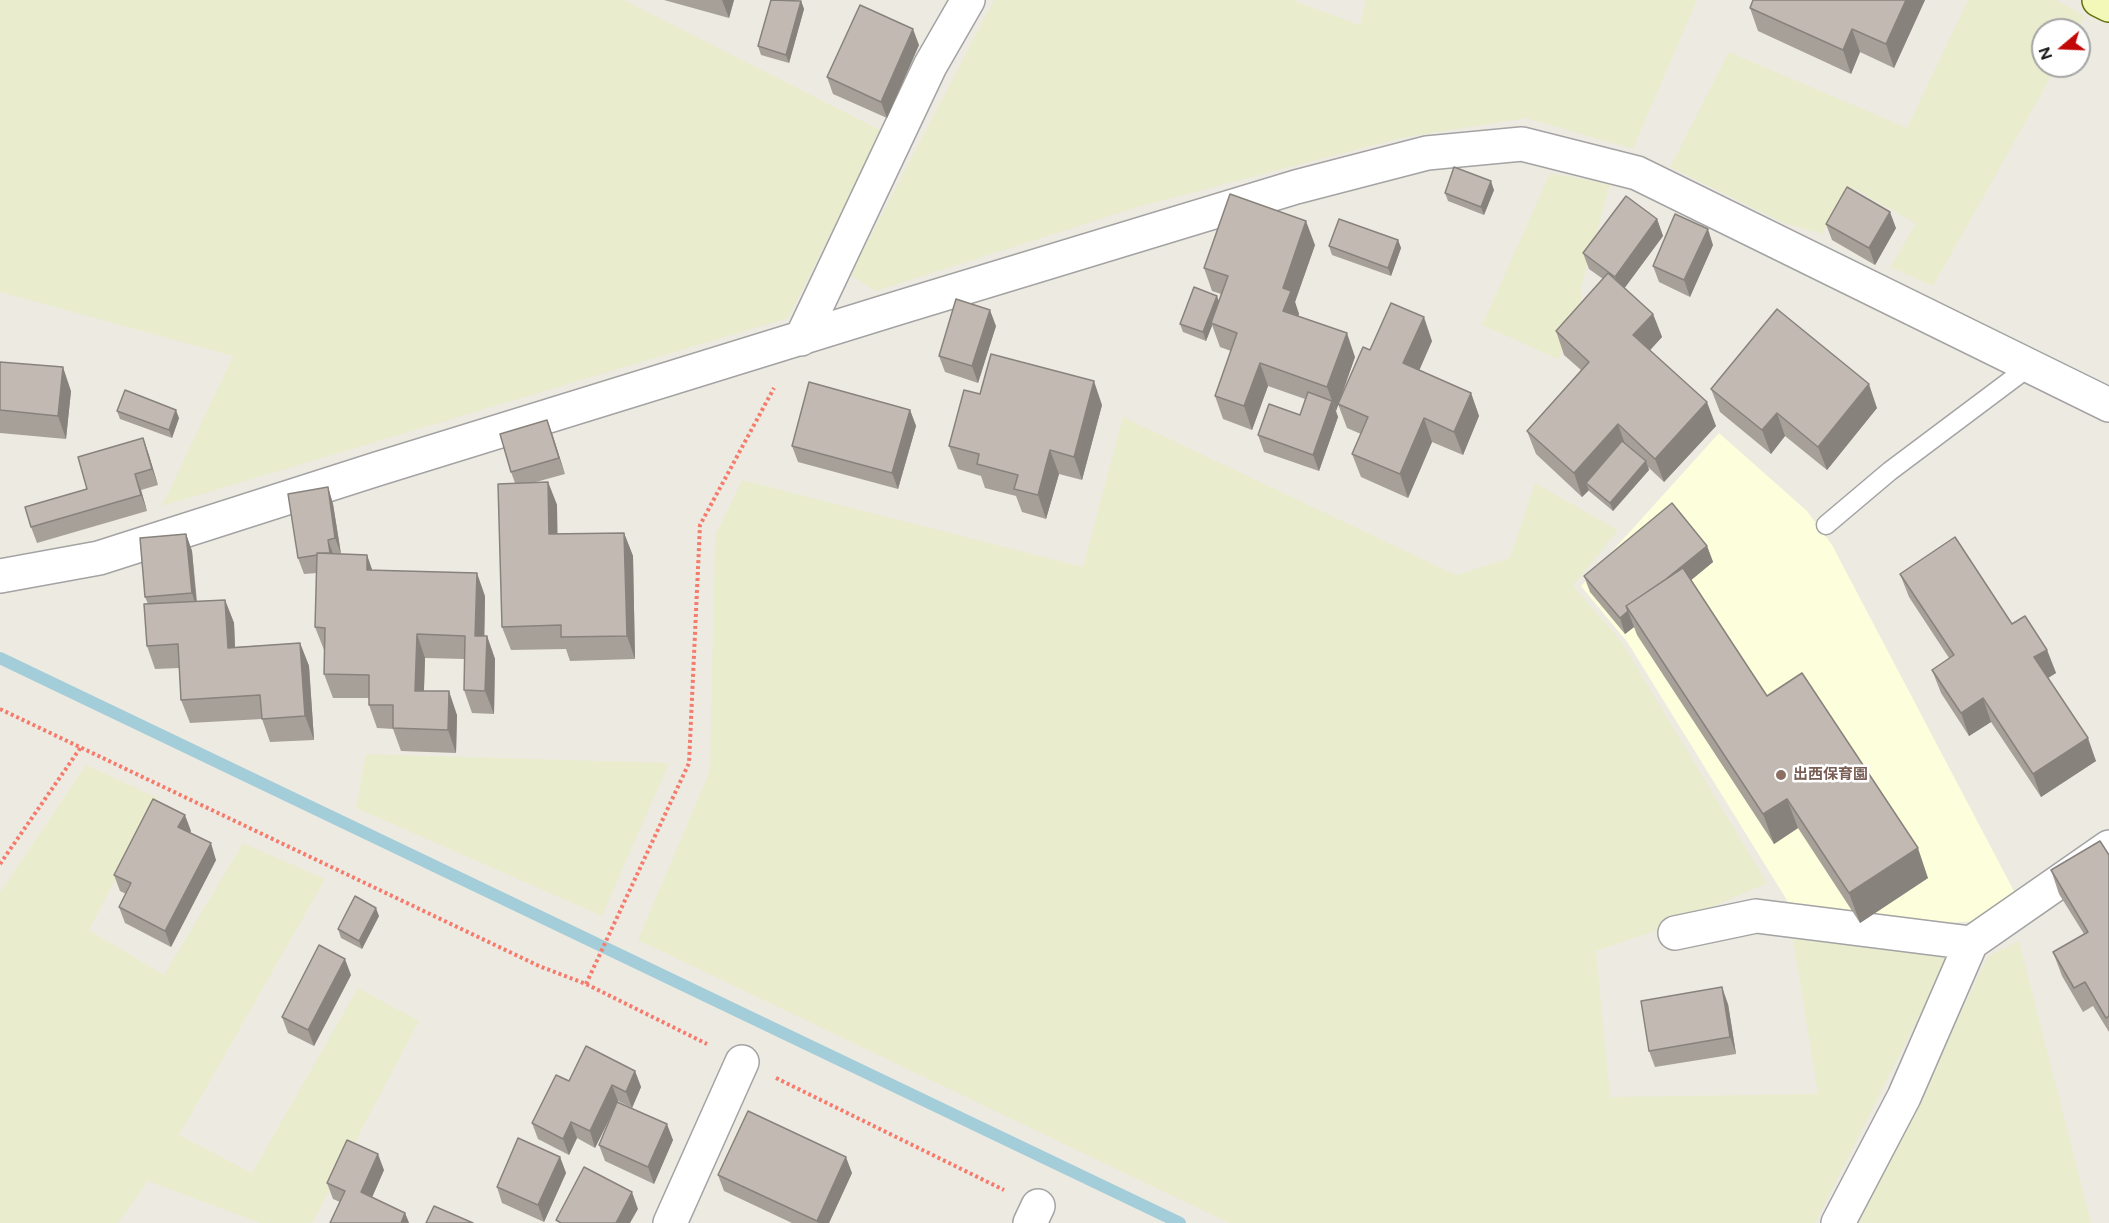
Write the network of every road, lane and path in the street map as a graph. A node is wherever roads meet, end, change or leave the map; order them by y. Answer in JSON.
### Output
{"nodes":[{"id":1,"x":968,"y":0,"type":"edge"},
{"id":2,"x":2099,"y":0,"type":"edge"},
{"id":3,"x":2109,"y":5,"type":"edge"},
{"id":4,"x":801,"y":339,"type":"junction"},
{"id":5,"x":2030,"y":366,"type":"junction"},
{"id":6,"x":2109,"y":405,"type":"edge"},
{"id":7,"x":1826,"y":525,"type":"dead end"},
{"id":8,"x":0,"y":576,"type":"edge"},
{"id":9,"x":0,"y":709,"type":"edge"},
{"id":10,"x":81,"y":747,"type":"junction"},
{"id":11,"x":2109,"y":847,"type":"edge"},
{"id":12,"x":0,"y":864,"type":"edge"},
{"id":13,"x":1675,"y":933,"type":"dead end"},
{"id":14,"x":1971,"y":943,"type":"junction"},
{"id":15,"x":586,"y":984,"type":"junction"},
{"id":16,"x":742,"y":1062,"type":"junction"},
{"id":17,"x":1034,"y":1215,"type":"edge"},
{"id":18,"x":670,"y":1223,"type":"edge"},
{"id":19,"x":1838,"y":1223,"type":"edge"}],
"edges":[{"from":1,"to":4,"type":"street"},
{"from":2,"to":3,"type":"main road"},
{"from":4,"to":5,"type":"street"},
{"from":4,"to":8,"type":"street"},
{"from":4,"to":15,"type":"path"},
{"from":5,"to":6,"type":"street"},
{"from":5,"to":7,"type":"lane"},
{"from":9,"to":10,"type":"path"},
{"from":10,"to":12,"type":"path"},
{"from":10,"to":15,"type":"path"},
{"from":11,"to":14,"type":"street"},
{"from":13,"to":14,"type":"street"},
{"from":14,"to":19,"type":"street"},
{"from":15,"to":16,"type":"path"},
{"from":16,"to":17,"type":"path"},
{"from":16,"to":18,"type":"street"}]}
